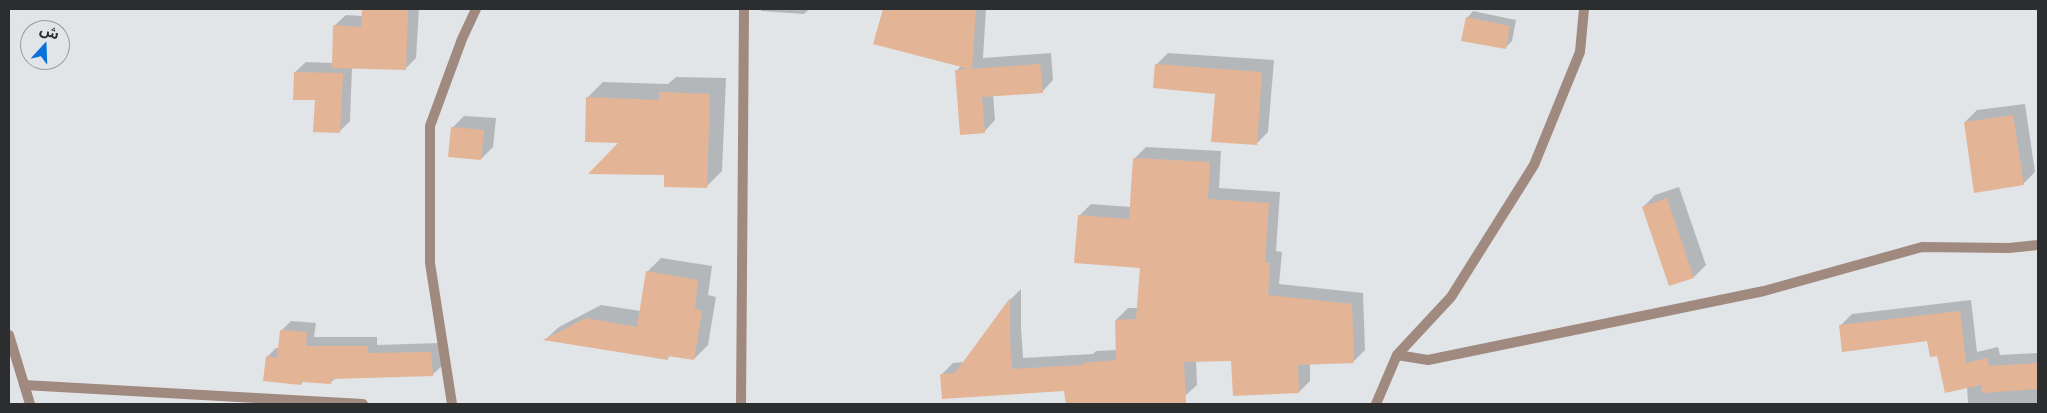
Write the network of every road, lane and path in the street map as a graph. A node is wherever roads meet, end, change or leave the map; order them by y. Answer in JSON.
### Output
{"nodes":[{"id":1,"x":476,"y":9,"type":"edge"},
{"id":2,"x":744,"y":9,"type":"edge"},
{"id":3,"x":1584,"y":9,"type":"edge"},
{"id":4,"x":2038,"y":245,"type":"edge"},
{"id":5,"x":9,"y":335,"type":"edge"},
{"id":6,"x":1397,"y":355,"type":"junction"},
{"id":7,"x":24,"y":385,"type":"junction"},
{"id":8,"x":30,"y":404,"type":"edge"},
{"id":9,"x":363,"y":404,"type":"edge"},
{"id":10,"x":452,"y":404,"type":"edge"},
{"id":11,"x":741,"y":404,"type":"edge"},
{"id":12,"x":1376,"y":404,"type":"edge"}],
"edges":[{"from":1,"to":10,"type":"street"},
{"from":2,"to":11,"type":"street"},
{"from":3,"to":6,"type":"street"},
{"from":4,"to":6,"type":"street"},
{"from":5,"to":7,"type":"street"},
{"from":6,"to":12,"type":"street"},
{"from":7,"to":8,"type":"street"},
{"from":7,"to":9,"type":"street"}]}
